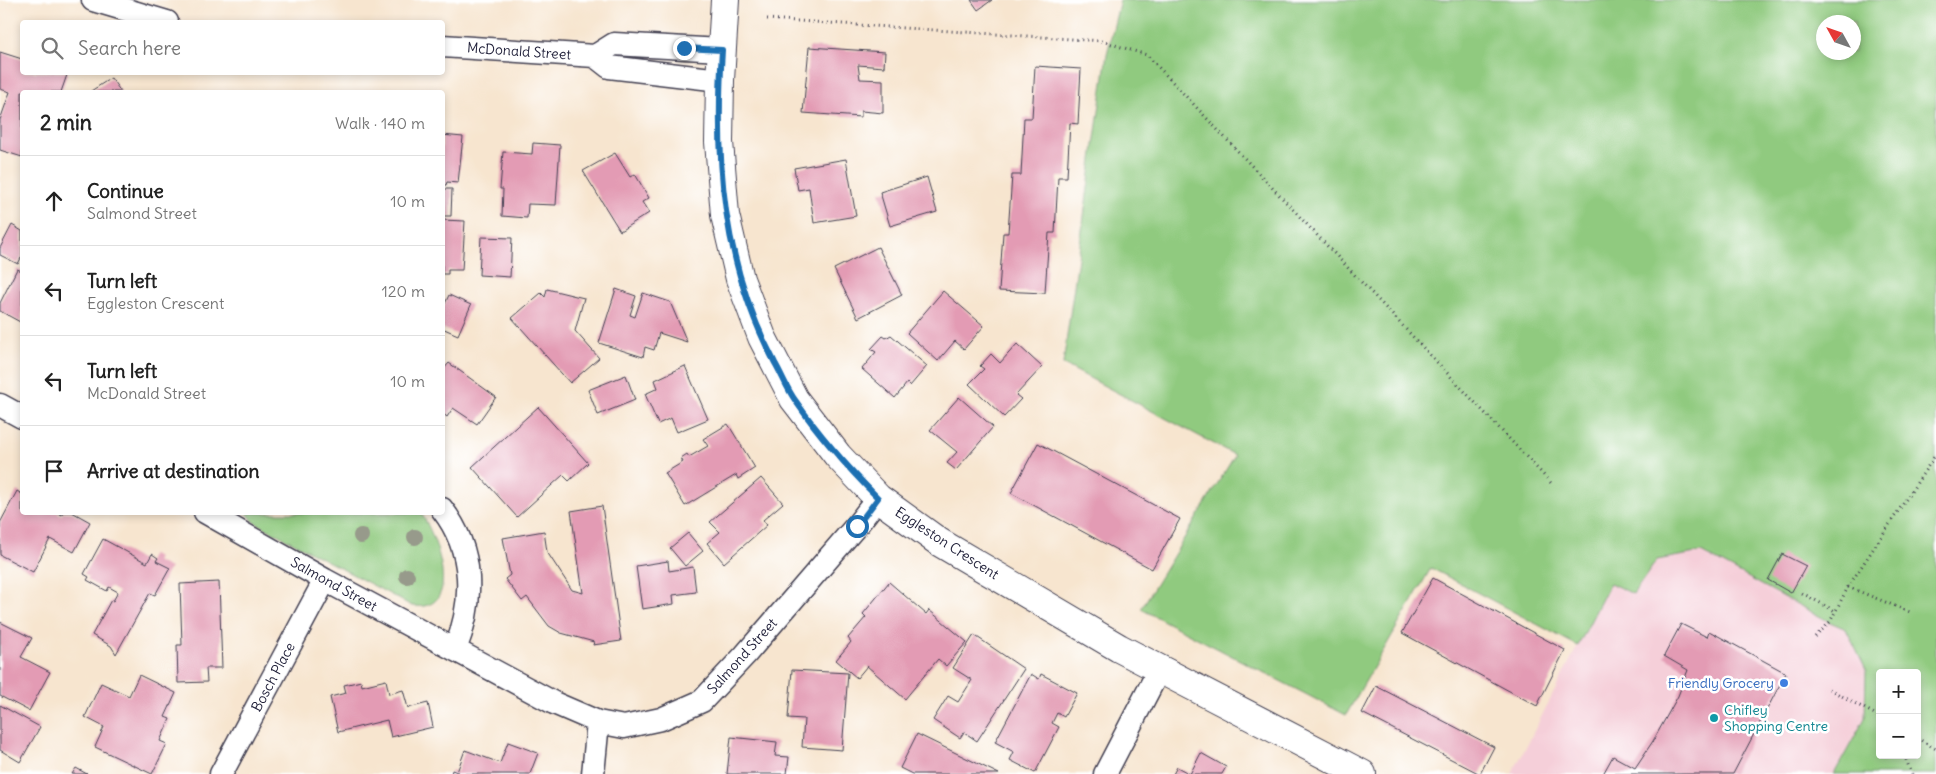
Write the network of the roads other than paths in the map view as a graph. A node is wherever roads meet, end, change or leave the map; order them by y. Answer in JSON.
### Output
{"nodes":[{"id":1,"x":93,"y":0,"type":"edge"},
{"id":2,"x":725,"y":0,"type":"edge"},
{"id":3,"x":160,"y":20,"type":"edge"},
{"id":4,"x":445,"y":46,"type":"edge"},
{"id":5,"x":722,"y":50,"type":"junction"},
{"id":6,"x":595,"y":56,"type":"junction"},
{"id":7,"x":720,"y":80,"type":"junction"},
{"id":8,"x":878,"y":498,"type":"junction"},
{"id":9,"x":445,"y":514,"type":"edge"},
{"id":10,"x":214,"y":515,"type":"edge"},
{"id":11,"x":325,"y":580,"type":"junction"},
{"id":12,"x":455,"y":650,"type":"junction"},
{"id":13,"x":1159,"y":670,"type":"junction"},
{"id":14,"x":598,"y":722,"type":"junction"},
{"id":15,"x":221,"y":774,"type":"edge"},
{"id":16,"x":593,"y":774,"type":"edge"},
{"id":17,"x":1105,"y":774,"type":"edge"},
{"id":18,"x":1362,"y":774,"type":"edge"}],
"edges":[{"from":1,"to":3,"type":"street"},
{"from":2,"to":5,"type":"street","name":"Eggleston Crescent"},
{"from":4,"to":6,"type":"street","name":"McDonald Street"},
{"from":5,"to":6,"type":"street"},
{"from":5,"to":7,"type":"street","name":"Eggleston Crescent"},
{"from":6,"to":7,"type":"street","name":"McDonald Street"},
{"from":7,"to":8,"type":"street","name":"Eggleston Crescent"},
{"from":8,"to":13,"type":"street","name":"Eggleston Crescent"},
{"from":8,"to":14,"type":"street","name":"Salmond Street"},
{"from":9,"to":12,"type":"street"},
{"from":10,"to":11,"type":"street","name":"Salmond Street"},
{"from":11,"to":12,"type":"street","name":"Salmond Street"},
{"from":11,"to":15,"type":"street","name":"Bosch Place"},
{"from":12,"to":14,"type":"street","name":"Salmond Street"},
{"from":13,"to":17,"type":"street"},
{"from":13,"to":18,"type":"street","name":"Eggleston Crescent"},
{"from":14,"to":16,"type":"street"}]}
